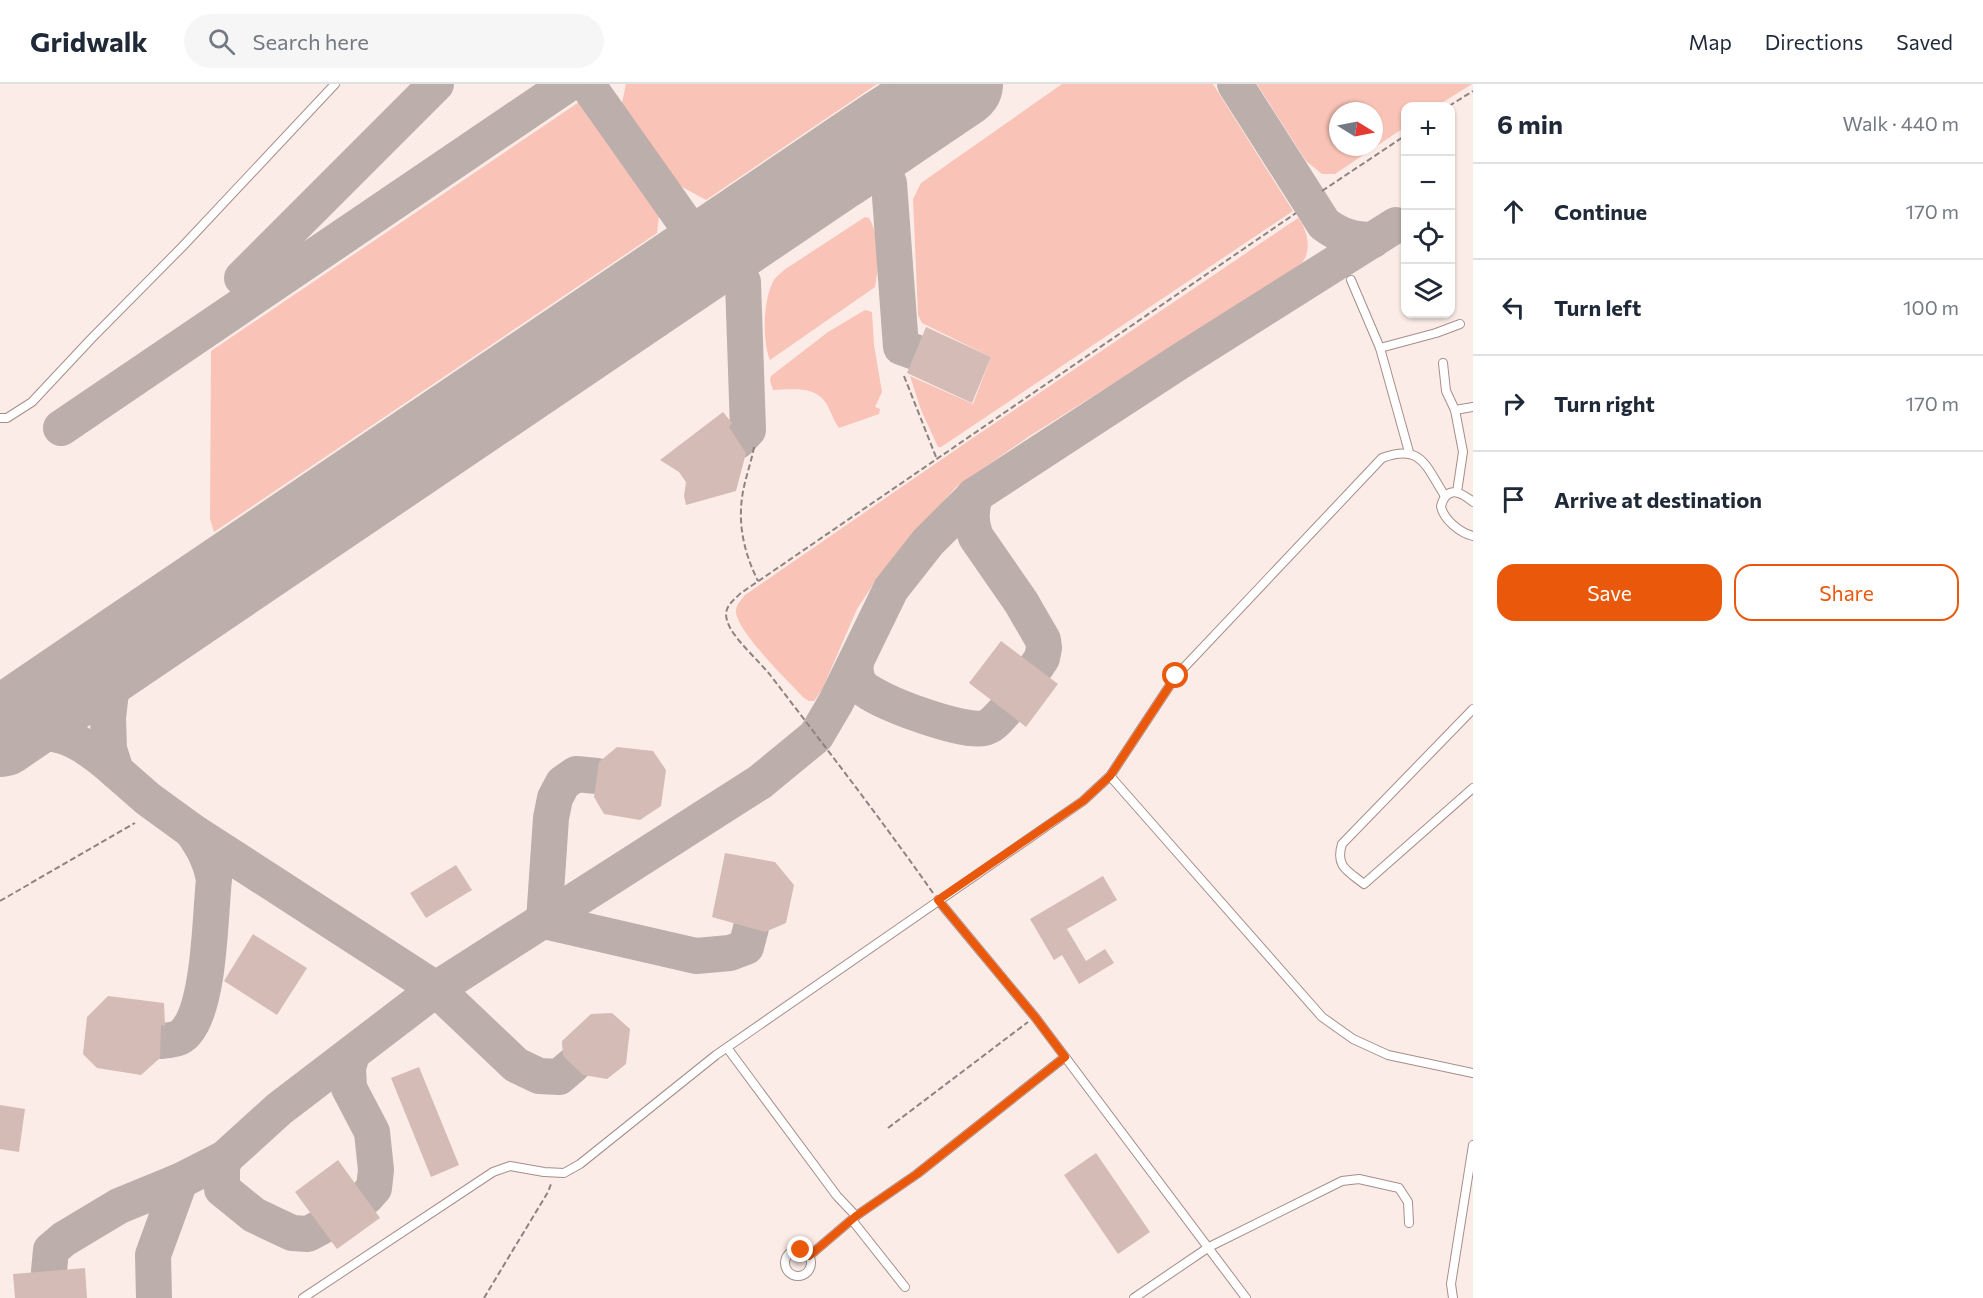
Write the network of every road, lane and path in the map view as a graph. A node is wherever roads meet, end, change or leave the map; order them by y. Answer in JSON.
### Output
{"nodes":[{"id":1,"x":335,"y":84,"type":"edge"},
{"id":2,"x":1473,"y":91,"type":"edge"},
{"id":3,"x":1455,"y":102,"type":"edge"},
{"id":4,"x":1401,"y":138,"type":"edge"},
{"id":5,"x":1322,"y":191,"type":"dead end"},
{"id":6,"x":1296,"y":213,"type":"dead end"},
{"id":7,"x":1351,"y":280,"type":"dead end"},
{"id":8,"x":1460,"y":324,"type":"dead end"},
{"id":9,"x":1380,"y":348,"type":"junction"},
{"id":10,"x":1443,"y":363,"type":"dead end"},
{"id":11,"x":904,"y":376,"type":"dead end"},
{"id":12,"x":1473,"y":406,"type":"edge"},
{"id":13,"x":1455,"y":410,"type":"junction"},
{"id":14,"x":0,"y":418,"type":"edge"},
{"id":15,"x":754,"y":447,"type":"dead end"},
{"id":16,"x":1409,"y":453,"type":"junction"},
{"id":17,"x":936,"y":457,"type":"junction"},
{"id":18,"x":1458,"y":492,"type":"junction"},
{"id":19,"x":1445,"y":496,"type":"junction"},
{"id":20,"x":1473,"y":502,"type":"edge"},
{"id":21,"x":1473,"y":536,"type":"edge"},
{"id":22,"x":758,"y":581,"type":"junction"},
{"id":23,"x":1473,"y":709,"type":"edge"},
{"id":24,"x":1110,"y":776,"type":"junction"},
{"id":25,"x":1473,"y":788,"type":"edge"},
{"id":26,"x":135,"y":823,"type":"dead end"},
{"id":27,"x":938,"y":900,"type":"junction"},
{"id":28,"x":0,"y":901,"type":"edge"},
{"id":29,"x":1035,"y":1017,"type":"junction"},
{"id":30,"x":728,"y":1048,"type":"junction"},
{"id":31,"x":1065,"y":1057,"type":"junction"},
{"id":32,"x":1473,"y":1073,"type":"edge"},
{"id":33,"x":888,"y":1128,"type":"dead end"},
{"id":34,"x":1473,"y":1146,"type":"edge"},
{"id":35,"x":554,"y":1172,"type":"junction"},
{"id":36,"x":854,"y":1218,"type":"junction"},
{"id":37,"x":1409,"y":1223,"type":"dead end"},
{"id":38,"x":1209,"y":1247,"type":"junction"},
{"id":39,"x":809,"y":1256,"type":"dead end"},
{"id":40,"x":905,"y":1287,"type":"dead end"},
{"id":41,"x":303,"y":1298,"type":"edge"},
{"id":42,"x":484,"y":1298,"type":"edge"},
{"id":43,"x":1134,"y":1298,"type":"edge"},
{"id":44,"x":1246,"y":1298,"type":"edge"},
{"id":45,"x":1453,"y":1298,"type":"edge"}],
"edges":[{"from":1,"to":14,"type":"lane"},
{"from":2,"to":3,"type":"path"},
{"from":4,"to":5,"type":"path"},
{"from":6,"to":17,"type":"path"},
{"from":7,"to":9,"type":"lane"},
{"from":8,"to":9,"type":"lane"},
{"from":9,"to":16,"type":"lane"},
{"from":10,"to":13,"type":"lane"},
{"from":11,"to":17,"type":"path"},
{"from":12,"to":13,"type":"lane"},
{"from":13,"to":18,"type":"lane"},
{"from":15,"to":22,"type":"path"},
{"from":16,"to":19,"type":"lane"},
{"from":16,"to":24,"type":"lane"},
{"from":17,"to":22,"type":"path"},
{"from":18,"to":19,"type":"lane"},
{"from":18,"to":20,"type":"lane"},
{"from":19,"to":21,"type":"lane"},
{"from":22,"to":27,"type":"path"},
{"from":23,"to":25,"type":"lane"},
{"from":24,"to":27,"type":"lane"},
{"from":24,"to":32,"type":"lane"},
{"from":26,"to":28,"type":"path"},
{"from":27,"to":29,"type":"lane"},
{"from":27,"to":30,"type":"lane"},
{"from":29,"to":31,"type":"lane"},
{"from":29,"to":33,"type":"path"},
{"from":30,"to":35,"type":"lane"},
{"from":30,"to":36,"type":"lane"},
{"from":31,"to":36,"type":"lane"},
{"from":31,"to":38,"type":"lane"},
{"from":34,"to":45,"type":"lane"},
{"from":35,"to":41,"type":"lane"},
{"from":35,"to":42,"type":"path"},
{"from":36,"to":39,"type":"lane"},
{"from":36,"to":40,"type":"lane"},
{"from":37,"to":38,"type":"lane"},
{"from":38,"to":43,"type":"lane"},
{"from":38,"to":44,"type":"lane"}]}
